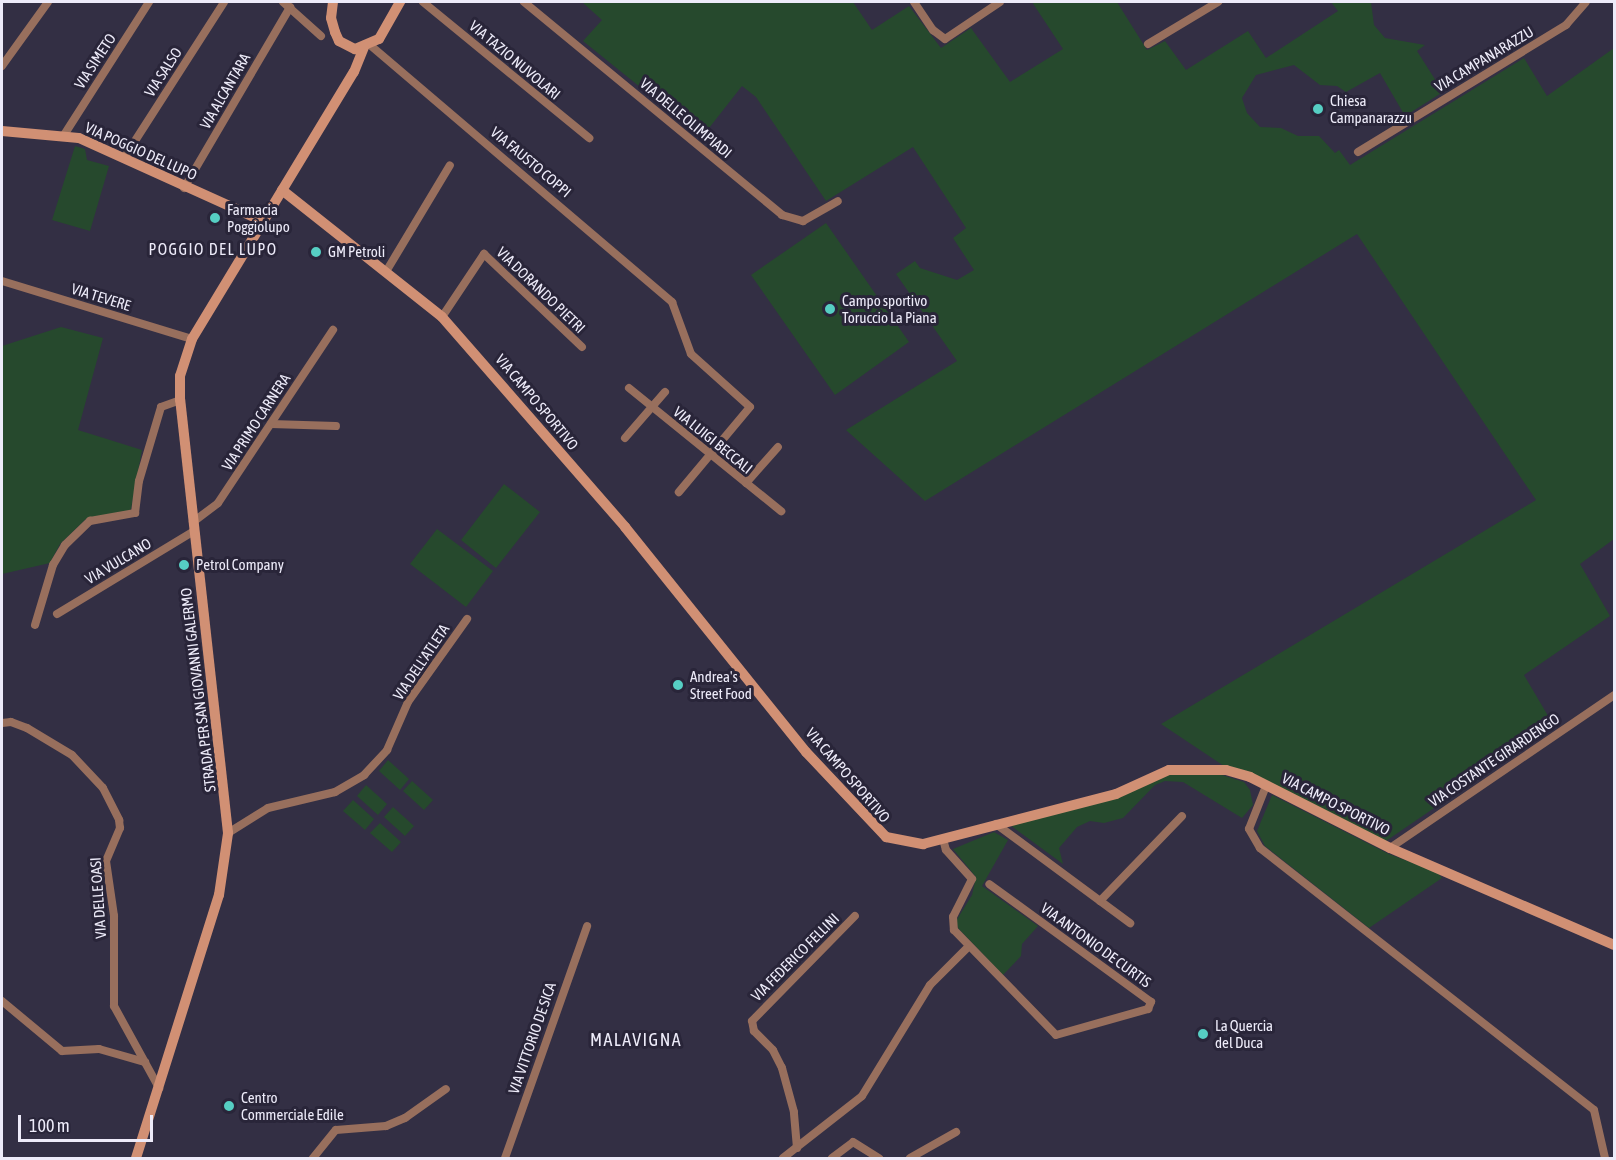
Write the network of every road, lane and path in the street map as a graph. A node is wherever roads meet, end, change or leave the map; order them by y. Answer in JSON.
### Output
{"nodes":[{"id":1,"x":48,"y":2,"type":"edge"},
{"id":2,"x":149,"y":2,"type":"edge"},
{"id":3,"x":224,"y":2,"type":"edge"},
{"id":4,"x":283,"y":2,"type":"edge"},
{"id":5,"x":400,"y":2,"type":"edge"},
{"id":6,"x":423,"y":2,"type":"edge"},
{"id":7,"x":524,"y":2,"type":"edge"},
{"id":8,"x":914,"y":2,"type":"edge"},
{"id":9,"x":1000,"y":2,"type":"edge"},
{"id":10,"x":1218,"y":2,"type":"edge"},
{"id":11,"x":1586,"y":2,"type":"edge"},
{"id":12,"x":330,"y":3,"type":"edge"},
{"id":13,"x":290,"y":8,"type":"junction"},
{"id":14,"x":321,"y":36,"type":"dead end"},
{"id":15,"x":1148,"y":44,"type":"dead end"},
{"id":16,"x":367,"y":46,"type":"junction"},
{"id":17,"x":347,"y":47,"type":"junction"},
{"id":18,"x":2,"y":66,"type":"edge"},
{"id":19,"x":354,"y":72,"type":"junction"},
{"id":20,"x":2,"y":131,"type":"edge"},
{"id":21,"x":64,"y":135,"type":"junction"},
{"id":22,"x":589,"y":138,"type":"dead end"},
{"id":23,"x":1358,"y":152,"type":"dead end"},
{"id":24,"x":124,"y":158,"type":"junction"},
{"id":25,"x":450,"y":165,"type":"dead end"},
{"id":26,"x":184,"y":188,"type":"junction"},
{"id":27,"x":282,"y":190,"type":"junction"},
{"id":28,"x":838,"y":201,"type":"dead end"},
{"id":29,"x":263,"y":221,"type":"junction"},
{"id":30,"x":387,"y":270,"type":"junction"},
{"id":31,"x":2,"y":281,"type":"edge"},
{"id":32,"x":442,"y":317,"type":"junction"},
{"id":33,"x":333,"y":330,"type":"dead end"},
{"id":34,"x":192,"y":339,"type":"junction"},
{"id":35,"x":582,"y":347,"type":"dead end"},
{"id":36,"x":629,"y":388,"type":"dead end"},
{"id":37,"x":665,"y":392,"type":"dead end"},
{"id":38,"x":180,"y":400,"type":"junction"},
{"id":39,"x":652,"y":407,"type":"junction"},
{"id":40,"x":271,"y":424,"type":"junction"},
{"id":41,"x":336,"y":426,"type":"dead end"},
{"id":42,"x":625,"y":438,"type":"dead end"},
{"id":43,"x":778,"y":447,"type":"dead end"},
{"id":44,"x":712,"y":456,"type":"junction"},
{"id":45,"x":746,"y":483,"type":"junction"},
{"id":46,"x":679,"y":492,"type":"dead end"},
{"id":47,"x":781,"y":511,"type":"dead end"},
{"id":48,"x":194,"y":526,"type":"junction"},
{"id":49,"x":57,"y":614,"type":"dead end"},
{"id":50,"x":467,"y":619,"type":"dead end"},
{"id":51,"x":35,"y":625,"type":"dead end"},
{"id":52,"x":1614,"y":695,"type":"edge"},
{"id":53,"x":2,"y":723,"type":"edge"},
{"id":54,"x":1266,"y":786,"type":"junction"},
{"id":55,"x":1182,"y":816,"type":"dead end"},
{"id":56,"x":996,"y":824,"type":"junction"},
{"id":57,"x":228,"y":834,"type":"junction"},
{"id":58,"x":943,"y":839,"type":"junction"},
{"id":59,"x":1390,"y":848,"type":"junction"},
{"id":60,"x":989,"y":884,"type":"dead end"},
{"id":61,"x":1100,"y":901,"type":"junction"},
{"id":62,"x":855,"y":916,"type":"dead end"},
{"id":63,"x":1130,"y":923,"type":"dead end"},
{"id":64,"x":587,"y":926,"type":"dead end"},
{"id":65,"x":1614,"y":945,"type":"edge"},
{"id":66,"x":968,"y":947,"type":"junction"},
{"id":67,"x":2,"y":1001,"type":"edge"},
{"id":68,"x":145,"y":1062,"type":"junction"},
{"id":69,"x":160,"y":1089,"type":"junction"},
{"id":70,"x":446,"y":1089,"type":"dead end"},
{"id":71,"x":956,"y":1132,"type":"dead end"},
{"id":72,"x":797,"y":1148,"type":"junction"},
{"id":73,"x":140,"y":1156,"type":"edge"},
{"id":74,"x":313,"y":1158,"type":"edge"},
{"id":75,"x":505,"y":1158,"type":"edge"},
{"id":76,"x":786,"y":1158,"type":"edge"},
{"id":77,"x":832,"y":1158,"type":"edge"},
{"id":78,"x":879,"y":1158,"type":"edge"},
{"id":79,"x":910,"y":1158,"type":"edge"},
{"id":80,"x":1605,"y":1158,"type":"edge"}],
"edges":[{"from":1,"to":18,"type":"street"},
{"from":2,"to":21,"type":"street","name":"VIA SIMETO"},
{"from":3,"to":24,"type":"street","name":"VIA SALSO"},
{"from":4,"to":13,"type":"street"},
{"from":5,"to":16,"type":"street","name":"STRADA PER SAN GIOVANNI GALERMO"},
{"from":6,"to":22,"type":"street","name":"VIA TAZIO NUVOLARI"},
{"from":7,"to":28,"type":"street","name":"VIA DELLE OLIMPIADI"},
{"from":8,"to":9,"type":"street"},
{"from":10,"to":15,"type":"street"},
{"from":11,"to":23,"type":"street","name":"VIA CAMPANARAZZU"},
{"from":12,"to":17,"type":"street"},
{"from":13,"to":14,"type":"street"},
{"from":13,"to":26,"type":"street","name":"VIA ALCANTARA"},
{"from":16,"to":17,"type":"street"},
{"from":16,"to":19,"type":"street","name":"STRADA PER SAN GIOVANNI GALERMO"},
{"from":16,"to":44,"type":"street","name":"VIA FAUSTO COPPI"},
{"from":17,"to":19,"type":"street"},
{"from":19,"to":27,"type":"street","name":"STRADA PER SAN GIOVANNI GALERMO"},
{"from":20,"to":21,"type":"street","name":"VIA POGGIO DEL LUPO"},
{"from":21,"to":24,"type":"street","name":"VIA POGGIO DEL LUPO"},
{"from":24,"to":26,"type":"street","name":"VIA POGGIO DEL LUPO"},
{"from":25,"to":30,"type":"street"},
{"from":26,"to":29,"type":"street","name":"VIA POGGIO DEL LUPO"},
{"from":27,"to":29,"type":"street","name":"STRADA PER SAN GIOVANNI GALERMO"},
{"from":27,"to":30,"type":"street","name":"VIA CAMPO SPORTIVO"},
{"from":29,"to":34,"type":"street","name":"STRADA PER SAN GIOVANNI GALERMO"},
{"from":30,"to":32,"type":"street","name":"VIA CAMPO SPORTIVO"},
{"from":31,"to":34,"type":"street","name":"VIA TEVERE"},
{"from":32,"to":35,"type":"street","name":"VIA DORANDO PIETRI"},
{"from":32,"to":58,"type":"street","name":"VIA CAMPO SPORTIVO"},
{"from":33,"to":40,"type":"street","name":"VIA PRIMO CARNERA"},
{"from":34,"to":38,"type":"street","name":"STRADA PER SAN GIOVANNI GALERMO"},
{"from":36,"to":39,"type":"street","name":"VIA LUIGI BECCALI"},
{"from":37,"to":39,"type":"street"},
{"from":38,"to":48,"type":"street","name":"STRADA PER SAN GIOVANNI GALERMO"},
{"from":38,"to":51,"type":"street"},
{"from":39,"to":42,"type":"street"},
{"from":39,"to":44,"type":"street","name":"VIA LUIGI BECCALI"},
{"from":40,"to":41,"type":"street"},
{"from":40,"to":48,"type":"street","name":"VIA PRIMO CARNERA"},
{"from":43,"to":45,"type":"street"},
{"from":44,"to":45,"type":"street","name":"VIA LUIGI BECCALI"},
{"from":44,"to":46,"type":"street"},
{"from":45,"to":47,"type":"street","name":"VIA LUIGI BECCALI"},
{"from":48,"to":49,"type":"street","name":"VIA VULCANO"},
{"from":48,"to":57,"type":"street","name":"STRADA PER SAN GIOVANNI GALERMO"},
{"from":50,"to":57,"type":"street","name":"VIA DELL'ATLETA"},
{"from":52,"to":59,"type":"street","name":"VIA COSTANTE GIRARDENGO"},
{"from":53,"to":68,"type":"street","name":"VIA DELLE OASI"},
{"from":54,"to":56,"type":"street","name":"VIA CAMPO SPORTIVO"},
{"from":54,"to":59,"type":"street","name":"VIA CAMPO SPORTIVO"},
{"from":54,"to":80,"type":"street"},
{"from":55,"to":61,"type":"street"},
{"from":56,"to":58,"type":"street","name":"VIA CAMPO SPORTIVO"},
{"from":56,"to":61,"type":"street"},
{"from":57,"to":69,"type":"street","name":"STRADA PER SAN GIOVANNI GALERMO"},
{"from":58,"to":66,"type":"street"},
{"from":59,"to":65,"type":"street","name":"VIA CAMPO SPORTIVO"},
{"from":60,"to":66,"type":"street","name":"VIA ANTONIO DE CURTIS"},
{"from":61,"to":63,"type":"street"},
{"from":62,"to":72,"type":"street","name":"VIA FEDERICO FELLINI"},
{"from":64,"to":75,"type":"street","name":"VIA VITTORIO DE SICA"},
{"from":66,"to":72,"type":"street"},
{"from":67,"to":68,"type":"street"},
{"from":68,"to":69,"type":"street","name":"VIA DELLE OASI"},
{"from":69,"to":73,"type":"street","name":"STRADA PER SAN GIOVANNI GALERMO"},
{"from":70,"to":74,"type":"street"},
{"from":71,"to":79,"type":"street"},
{"from":72,"to":76,"type":"street"},
{"from":77,"to":78,"type":"street"}]}
